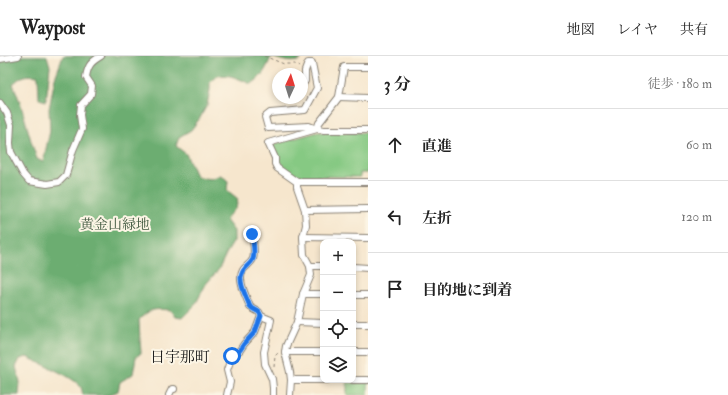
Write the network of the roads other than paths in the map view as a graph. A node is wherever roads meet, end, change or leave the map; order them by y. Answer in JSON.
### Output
{"nodes":[{"id":1,"x":18,"y":56,"type":"edge"},
{"id":2,"x":101,"y":56,"type":"edge"},
{"id":3,"x":0,"y":59,"type":"edge"},
{"id":4,"x":306,"y":68,"type":"edge"},
{"id":5,"x":368,"y":68,"type":"edge"},
{"id":6,"x":339,"y":98,"type":"junction"},
{"id":7,"x":368,"y":98,"type":"edge"},
{"id":8,"x":0,"y":104,"type":"edge"},
{"id":9,"x":317,"y":129,"type":"junction"},
{"id":10,"x":368,"y":130,"type":"edge"},
{"id":11,"x":297,"y":182,"type":"junction"},
{"id":12,"x":368,"y":182,"type":"edge"},
{"id":13,"x":368,"y":209,"type":"edge"},
{"id":14,"x":306,"y":210,"type":"junction"},
{"id":15,"x":252,"y":234,"type":"dead end"},
{"id":16,"x":303,"y":238,"type":"junction"},
{"id":17,"x":368,"y":238,"type":"edge"},
{"id":18,"x":310,"y":266,"type":"junction"},
{"id":19,"x":320,"y":266,"type":"edge"},
{"id":20,"x":356,"y":267,"type":"edge"},
{"id":21,"x":368,"y":268,"type":"edge"},
{"id":22,"x":303,"y":294,"type":"junction"},
{"id":23,"x":320,"y":294,"type":"edge"},
{"id":24,"x":356,"y":295,"type":"edge"},
{"id":25,"x":368,"y":295,"type":"edge"},
{"id":26,"x":261,"y":316,"type":"junction"},
{"id":27,"x":297,"y":322,"type":"junction"},
{"id":28,"x":320,"y":323,"type":"edge"},
{"id":29,"x":356,"y":324,"type":"edge"},
{"id":30,"x":368,"y":324,"type":"edge"},
{"id":31,"x":286,"y":349,"type":"junction"},
{"id":32,"x":320,"y":352,"type":"edge"},
{"id":33,"x":356,"y":352,"type":"edge"},
{"id":34,"x":368,"y":352,"type":"edge"},
{"id":35,"x":291,"y":380,"type":"junction"},
{"id":36,"x":320,"y":380,"type":"edge"},
{"id":37,"x":356,"y":380,"type":"edge"},
{"id":38,"x":368,"y":380,"type":"edge"},
{"id":39,"x":174,"y":389,"type":"dead end"},
{"id":40,"x":169,"y":395,"type":"edge"},
{"id":41,"x":227,"y":395,"type":"edge"},
{"id":42,"x":273,"y":395,"type":"edge"},
{"id":43,"x":290,"y":395,"type":"edge"}],
"edges":[{"from":1,"to":3,"type":"street"},
{"from":2,"to":8,"type":"street"},
{"from":4,"to":9,"type":"street"},
{"from":5,"to":6,"type":"street"},
{"from":6,"to":7,"type":"street"},
{"from":6,"to":9,"type":"street"},
{"from":9,"to":10,"type":"street"},
{"from":9,"to":11,"type":"street"},
{"from":11,"to":12,"type":"street"},
{"from":11,"to":14,"type":"street"},
{"from":13,"to":14,"type":"street"},
{"from":14,"to":16,"type":"street"},
{"from":15,"to":26,"type":"street"},
{"from":16,"to":17,"type":"street"},
{"from":16,"to":18,"type":"street"},
{"from":18,"to":19,"type":"street"},
{"from":18,"to":22,"type":"street"},
{"from":20,"to":21,"type":"street"},
{"from":22,"to":23,"type":"street"},
{"from":22,"to":27,"type":"street"},
{"from":24,"to":25,"type":"street"},
{"from":26,"to":41,"type":"street"},
{"from":26,"to":42,"type":"street"},
{"from":27,"to":28,"type":"street"},
{"from":27,"to":31,"type":"street"},
{"from":29,"to":30,"type":"street"},
{"from":31,"to":32,"type":"street"},
{"from":31,"to":35,"type":"street"},
{"from":33,"to":34,"type":"street"},
{"from":35,"to":36,"type":"street"},
{"from":35,"to":43,"type":"street"},
{"from":37,"to":38,"type":"street"},
{"from":39,"to":40,"type":"street"}]}
